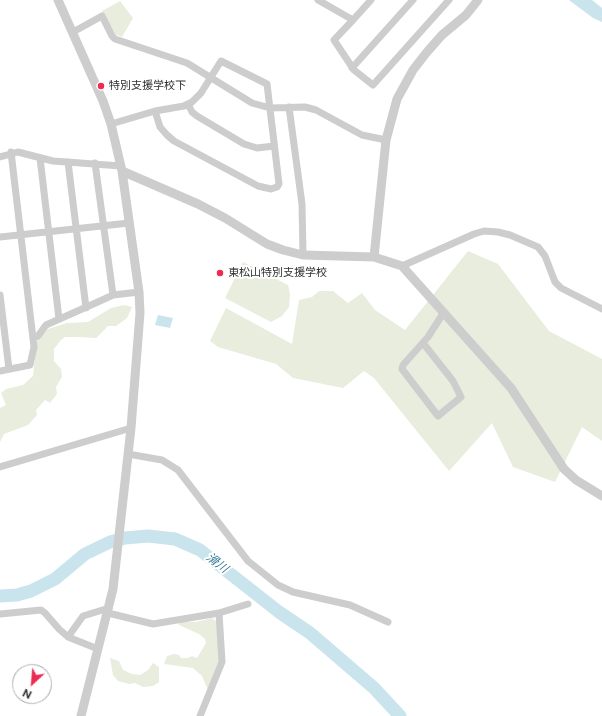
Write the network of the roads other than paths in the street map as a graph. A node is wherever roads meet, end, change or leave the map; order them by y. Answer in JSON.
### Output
{"nodes":[{"id":1,"x":58,"y":0,"type":"edge"},
{"id":2,"x":318,"y":0,"type":"edge"},
{"id":3,"x":371,"y":0,"type":"edge"},
{"id":4,"x":413,"y":0,"type":"edge"},
{"id":5,"x":449,"y":0,"type":"edge"},
{"id":6,"x":478,"y":0,"type":"edge"},
{"id":7,"x":353,"y":20,"type":"junction"},
{"id":8,"x":73,"y":32,"type":"junction"},
{"id":9,"x":352,"y":68,"type":"junction"},
{"id":10,"x":210,"y":77,"type":"junction"},
{"id":11,"x":188,"y":104,"type":"junction"},
{"id":12,"x":289,"y":107,"type":"junction"},
{"id":13,"x":270,"y":108,"type":"junction"},
{"id":14,"x":155,"y":110,"type":"junction"},
{"id":15,"x":111,"y":124,"type":"junction"},
{"id":16,"x":386,"y":140,"type":"junction"},
{"id":17,"x":274,"y":146,"type":"junction"},
{"id":18,"x":11,"y":152,"type":"junction"},
{"id":19,"x":0,"y":157,"type":"edge"},
{"id":20,"x":40,"y":158,"type":"junction"},
{"id":21,"x":68,"y":162,"type":"junction"},
{"id":22,"x":95,"y":163,"type":"junction"},
{"id":23,"x":122,"y":169,"type":"junction"},
{"id":24,"x":129,"y":223,"type":"junction"},
{"id":25,"x":103,"y":225,"type":"junction"},
{"id":26,"x":76,"y":228,"type":"junction"},
{"id":27,"x":48,"y":231,"type":"junction"},
{"id":28,"x":21,"y":234,"type":"junction"},
{"id":29,"x":0,"y":237,"type":"edge"},
{"id":30,"x":303,"y":255,"type":"junction"},
{"id":31,"x":374,"y":256,"type":"junction"},
{"id":32,"x":402,"y":266,"type":"junction"},
{"id":33,"x":139,"y":292,"type":"junction"},
{"id":34,"x":0,"y":295,"type":"edge"},
{"id":35,"x":113,"y":295,"type":"junction"},
{"id":36,"x":86,"y":308,"type":"junction"},
{"id":37,"x":602,"y":310,"type":"edge"},
{"id":38,"x":444,"y":312,"type":"junction"},
{"id":39,"x":59,"y":319,"type":"junction"},
{"id":40,"x":34,"y":337,"type":"junction"},
{"id":41,"x":423,"y":343,"type":"junction"},
{"id":42,"x":9,"y":369,"type":"junction"},
{"id":43,"x":0,"y":371,"type":"edge"},
{"id":44,"x":131,"y":428,"type":"junction"},
{"id":45,"x":128,"y":454,"type":"junction"},
{"id":46,"x":0,"y":467,"type":"edge"},
{"id":47,"x":602,"y":496,"type":"edge"},
{"id":48,"x":248,"y":604,"type":"dead end"},
{"id":49,"x":108,"y":611,"type":"junction"},
{"id":50,"x":219,"y":613,"type":"junction"},
{"id":51,"x":0,"y":614,"type":"edge"},
{"id":52,"x":388,"y":622,"type":"dead end"},
{"id":53,"x":68,"y":637,"type":"junction"},
{"id":54,"x":98,"y":649,"type":"junction"},
{"id":55,"x":81,"y":716,"type":"edge"},
{"id":56,"x":200,"y":716,"type":"edge"}],
"edges":[{"from":1,"to":8,"type":"street"},
{"from":2,"to":7,"type":"street"},
{"from":3,"to":7,"type":"street"},
{"from":4,"to":9,"type":"street"},
{"from":5,"to":9,"type":"street"},
{"from":6,"to":16,"type":"street"},
{"from":7,"to":9,"type":"street"},
{"from":8,"to":10,"type":"street"},
{"from":8,"to":15,"type":"street"},
{"from":10,"to":11,"type":"street"},
{"from":10,"to":13,"type":"street"},
{"from":10,"to":13,"type":"street"},
{"from":11,"to":14,"type":"street"},
{"from":11,"to":17,"type":"street"},
{"from":12,"to":13,"type":"street"},
{"from":12,"to":16,"type":"street"},
{"from":12,"to":30,"type":"street"},
{"from":13,"to":17,"type":"street"},
{"from":14,"to":15,"type":"street"},
{"from":14,"to":17,"type":"street"},
{"from":15,"to":23,"type":"street"},
{"from":16,"to":31,"type":"street"},
{"from":18,"to":19,"type":"street"},
{"from":18,"to":20,"type":"street"},
{"from":18,"to":28,"type":"street"},
{"from":20,"to":21,"type":"street"},
{"from":20,"to":27,"type":"street"},
{"from":21,"to":22,"type":"street"},
{"from":21,"to":26,"type":"street"},
{"from":22,"to":23,"type":"street"},
{"from":22,"to":25,"type":"street"},
{"from":23,"to":24,"type":"street"},
{"from":23,"to":30,"type":"street"},
{"from":24,"to":25,"type":"street"},
{"from":24,"to":33,"type":"street"},
{"from":25,"to":26,"type":"street"},
{"from":25,"to":35,"type":"street"},
{"from":26,"to":27,"type":"street"},
{"from":26,"to":36,"type":"street"},
{"from":27,"to":28,"type":"street"},
{"from":27,"to":39,"type":"street"},
{"from":28,"to":29,"type":"street"},
{"from":28,"to":40,"type":"street"},
{"from":30,"to":31,"type":"street"},
{"from":31,"to":32,"type":"street"},
{"from":32,"to":37,"type":"street"},
{"from":32,"to":38,"type":"street"},
{"from":33,"to":35,"type":"street"},
{"from":33,"to":44,"type":"street"},
{"from":34,"to":42,"type":"street"},
{"from":35,"to":36,"type":"street"},
{"from":36,"to":39,"type":"street"},
{"from":38,"to":41,"type":"street"},
{"from":38,"to":47,"type":"street"},
{"from":39,"to":40,"type":"street"},
{"from":40,"to":42,"type":"street"},
{"from":41,"to":41,"type":"street"},
{"from":42,"to":43,"type":"street"},
{"from":44,"to":45,"type":"street"},
{"from":44,"to":46,"type":"street"},
{"from":45,"to":49,"type":"street"},
{"from":45,"to":52,"type":"street"},
{"from":48,"to":50,"type":"street"},
{"from":49,"to":50,"type":"street"},
{"from":49,"to":53,"type":"street"},
{"from":49,"to":54,"type":"street"},
{"from":50,"to":56,"type":"street"},
{"from":51,"to":53,"type":"street"},
{"from":53,"to":54,"type":"street"},
{"from":54,"to":55,"type":"street"}]}
